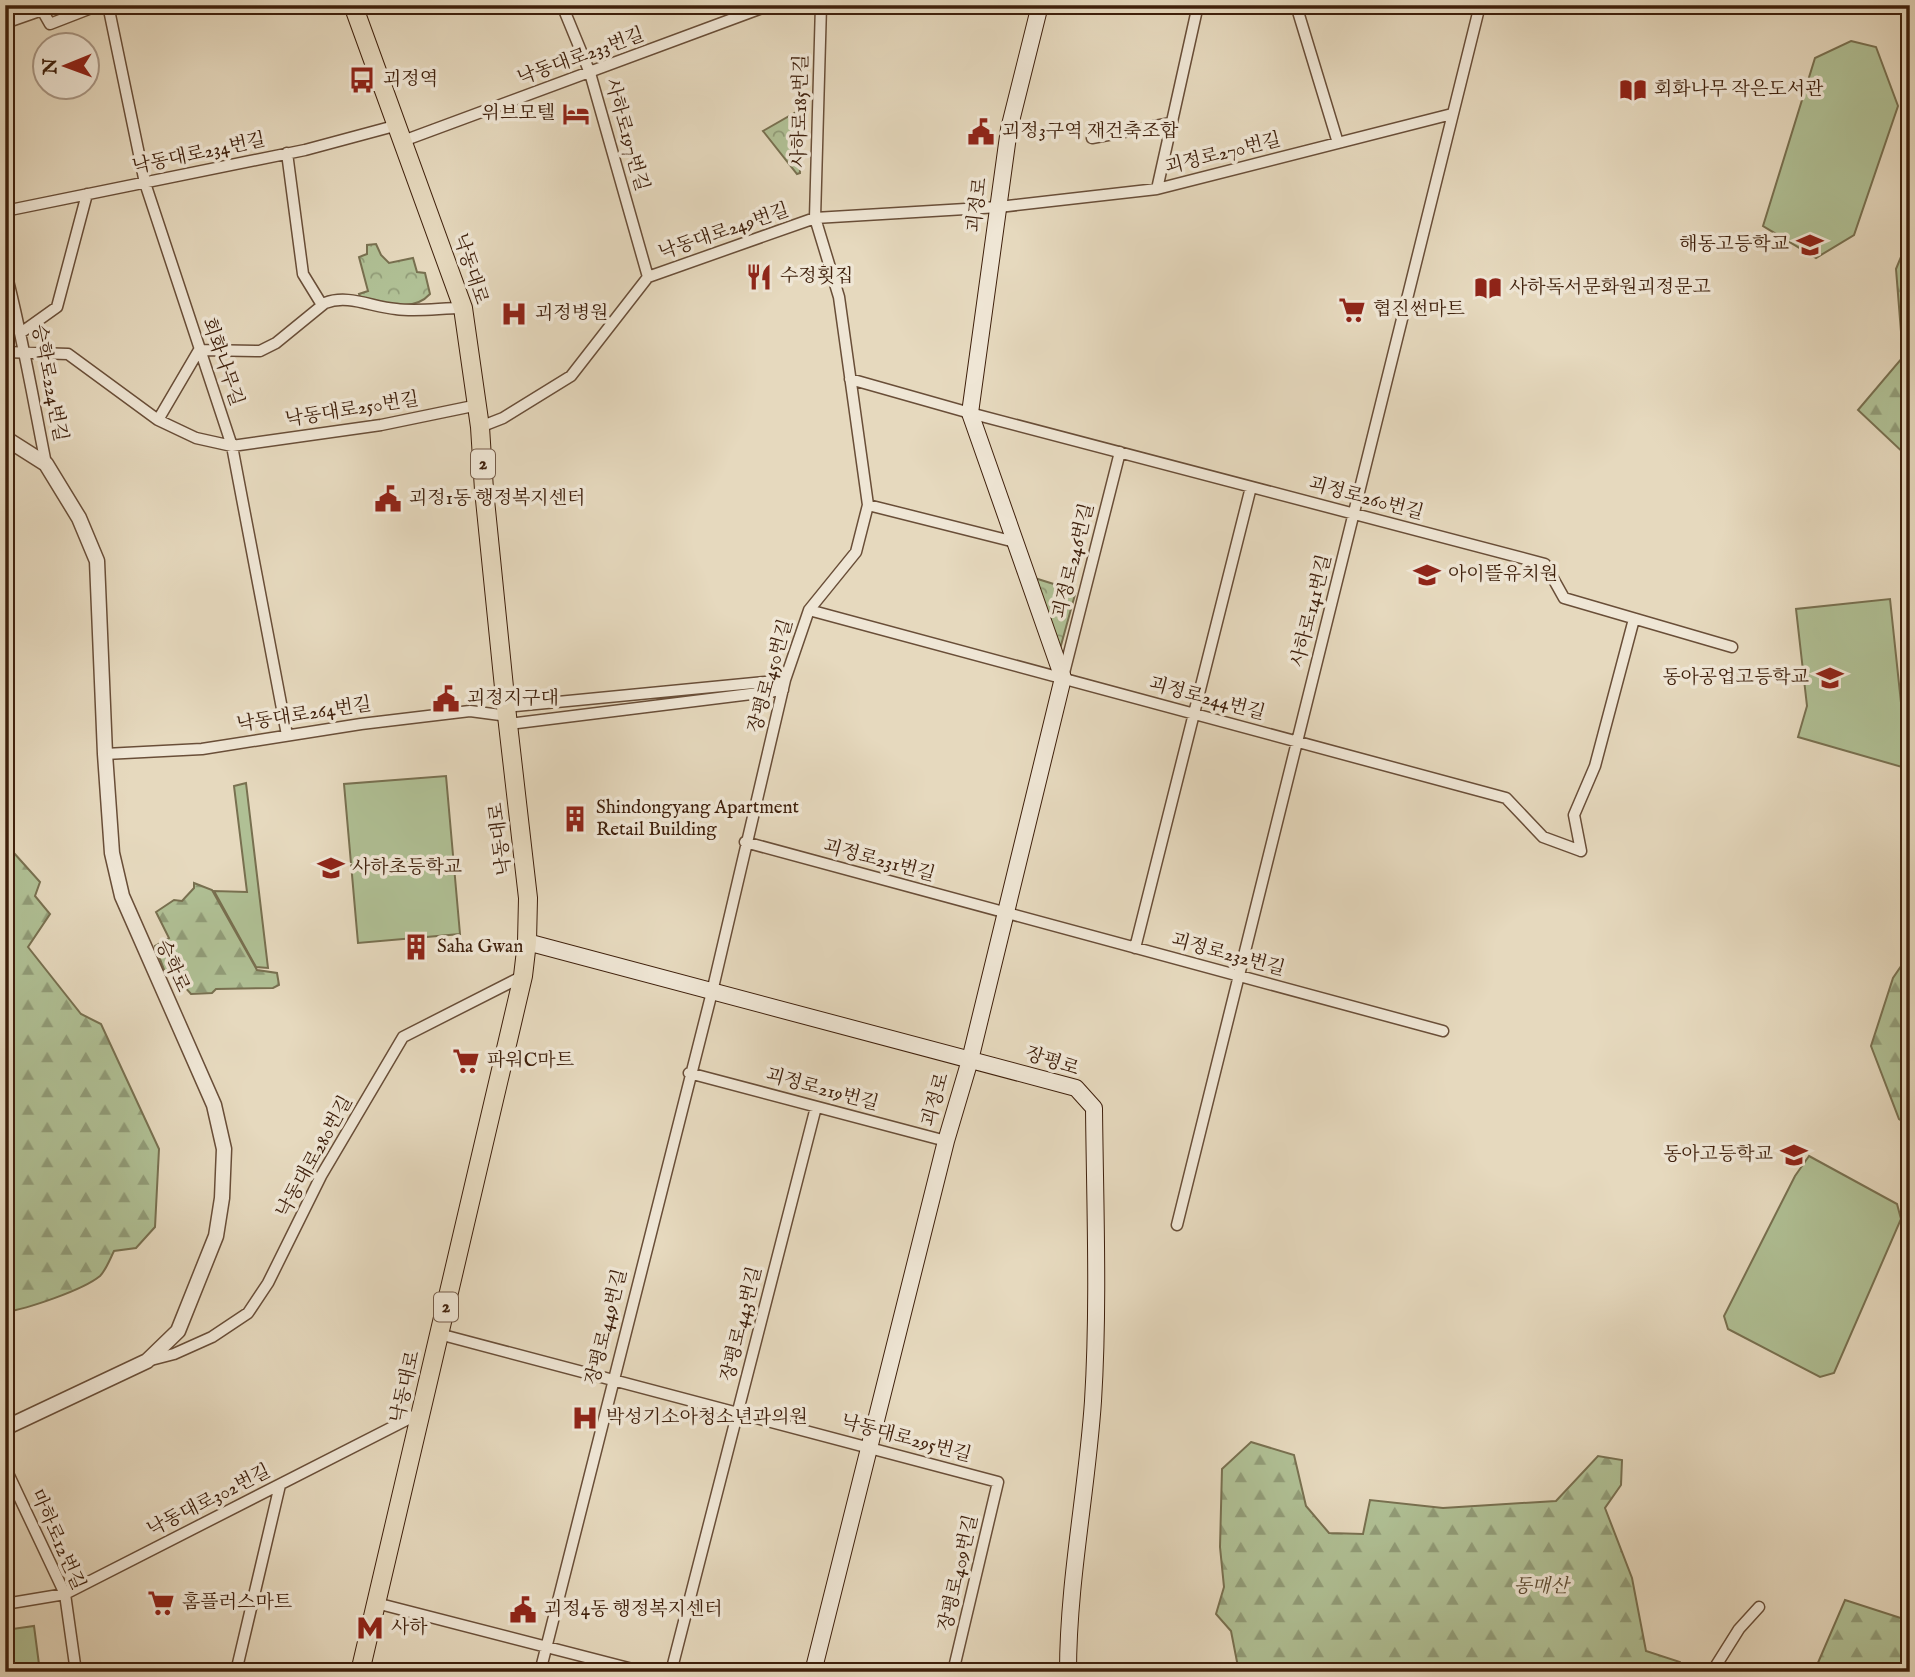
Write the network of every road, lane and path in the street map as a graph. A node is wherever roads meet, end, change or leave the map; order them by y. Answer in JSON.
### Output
{"nodes":[{"id":1,"x":99,"y":5,"type":"edge"},
{"id":2,"x":108,"y":5,"type":"edge"},
{"id":3,"x":353,"y":5,"type":"edge"},
{"id":4,"x":562,"y":5,"type":"edge"},
{"id":5,"x":770,"y":5,"type":"edge"},
{"id":6,"x":821,"y":5,"type":"edge"},
{"id":7,"x":1040,"y":5,"type":"edge"},
{"id":8,"x":1198,"y":5,"type":"edge"},
{"id":9,"x":1296,"y":5,"type":"edge"},
{"id":10,"x":1480,"y":5,"type":"edge"},
{"id":11,"x":5,"y":23,"type":"edge"},
{"id":12,"x":590,"y":73,"type":"junction"},
{"id":13,"x":1452,"y":114,"type":"junction"},
{"id":14,"x":1171,"y":123,"type":"junction"},
{"id":15,"x":401,"y":133,"type":"junction"},
{"id":16,"x":1092,"y":138,"type":"dead end"},
{"id":17,"x":1338,"y":143,"type":"junction"},
{"id":18,"x":287,"y":153,"type":"junction"},
{"id":19,"x":145,"y":183,"type":"junction"},
{"id":20,"x":1157,"y":189,"type":"junction"},
{"id":21,"x":87,"y":194,"type":"junction"},
{"id":22,"x":999,"y":207,"type":"junction"},
{"id":23,"x":5,"y":211,"type":"edge"},
{"id":24,"x":815,"y":218,"type":"junction"},
{"id":25,"x":5,"y":269,"type":"edge"},
{"id":26,"x":648,"y":277,"type":"junction"},
{"id":27,"x":322,"y":305,"type":"junction"},
{"id":28,"x":463,"y":308,"type":"junction"},
{"id":29,"x":22,"y":332,"type":"junction"},
{"id":30,"x":199,"y":350,"type":"junction"},
{"id":31,"x":5,"y":352,"type":"edge"},
{"id":32,"x":23,"y":352,"type":"junction"},
{"id":33,"x":850,"y":379,"type":"junction"},
{"id":34,"x":478,"y":405,"type":"junction"},
{"id":35,"x":970,"y":413,"type":"junction"},
{"id":36,"x":158,"y":419,"type":"junction"},
{"id":37,"x":481,"y":426,"type":"junction"},
{"id":38,"x":5,"y":438,"type":"edge"},
{"id":39,"x":232,"y":446,"type":"junction"},
{"id":40,"x":1120,"y":452,"type":"junction"},
{"id":41,"x":46,"y":464,"type":"junction"},
{"id":42,"x":1251,"y":487,"type":"junction"},
{"id":43,"x":867,"y":505,"type":"junction"},
{"id":44,"x":1354,"y":514,"type":"junction"},
{"id":45,"x":1015,"y":542,"type":"junction"},
{"id":46,"x":809,"y":610,"type":"junction"},
{"id":47,"x":1634,"y":619,"type":"junction"},
{"id":48,"x":1732,"y":647,"type":"dead end"},
{"id":49,"x":1063,"y":678,"type":"junction"},
{"id":50,"x":784,"y":685,"type":"junction"},
{"id":51,"x":1194,"y":714,"type":"junction"},
{"id":52,"x":508,"y":716,"type":"junction"},
{"id":53,"x":287,"y":735,"type":"junction"},
{"id":54,"x":1297,"y":741,"type":"junction"},
{"id":55,"x":105,"y":754,"type":"junction"},
{"id":56,"x":745,"y":842,"type":"junction"},
{"id":57,"x":1004,"y":913,"type":"junction"},
{"id":58,"x":527,"y":942,"type":"junction"},
{"id":59,"x":1135,"y":948,"type":"junction"},
{"id":60,"x":523,"y":976,"type":"junction"},
{"id":61,"x":1238,"y":976,"type":"junction"},
{"id":62,"x":712,"y":992,"type":"junction"},
{"id":63,"x":1443,"y":1031,"type":"dead end"},
{"id":64,"x":970,"y":1060,"type":"junction"},
{"id":65,"x":690,"y":1073,"type":"junction"},
{"id":66,"x":816,"y":1107,"type":"junction"},
{"id":67,"x":946,"y":1141,"type":"junction"},
{"id":68,"x":1177,"y":1225,"type":"dead end"},
{"id":69,"x":439,"y":1334,"type":"junction"},
{"id":70,"x":147,"y":1361,"type":"junction"},
{"id":71,"x":612,"y":1380,"type":"junction"},
{"id":72,"x":422,"y":1412,"type":"junction"},
{"id":73,"x":738,"y":1413,"type":"junction"},
{"id":74,"x":5,"y":1428,"type":"edge"},
{"id":75,"x":870,"y":1448,"type":"junction"},
{"id":76,"x":5,"y":1467,"type":"edge"},
{"id":77,"x":998,"y":1482,"type":"joint"},
{"id":78,"x":279,"y":1485,"type":"junction"},
{"id":79,"x":65,"y":1594,"type":"junction"},
{"id":80,"x":5,"y":1604,"type":"edge"},
{"id":81,"x":376,"y":1604,"type":"junction"},
{"id":82,"x":1759,"y":1608,"type":"dead end"},
{"id":83,"x":547,"y":1647,"type":"junction"},
{"id":84,"x":76,"y":1672,"type":"edge"},
{"id":85,"x":236,"y":1672,"type":"edge"},
{"id":86,"x":360,"y":1672,"type":"edge"},
{"id":87,"x":540,"y":1672,"type":"edge"},
{"id":88,"x":644,"y":1672,"type":"edge"},
{"id":89,"x":671,"y":1672,"type":"edge"},
{"id":90,"x":813,"y":1672,"type":"edge"},
{"id":91,"x":953,"y":1672,"type":"edge"},
{"id":92,"x":1069,"y":1672,"type":"edge"},
{"id":93,"x":1712,"y":1672,"type":"edge"}],
"edges":[{"from":1,"to":11,"type":"street"},
{"from":2,"to":19,"type":"street","name":"회화나무길"},
{"from":3,"to":15,"type":"main road","name":"낙동대로","number":"2"},
{"from":4,"to":12,"type":"street","name":"사하로197번길"},
{"from":5,"to":12,"type":"street","name":"낙동대로233번길"},
{"from":6,"to":24,"type":"street","name":"사하로185번길"},
{"from":7,"to":22,"type":"main road","name":"괴정로"},
{"from":8,"to":14,"type":"street"},
{"from":9,"to":17,"type":"street"},
{"from":10,"to":13,"type":"street","name":"사하로141번길"},
{"from":12,"to":15,"type":"street","name":"낙동대로233번길"},
{"from":12,"to":26,"type":"street","name":"사하로197번길"},
{"from":13,"to":17,"type":"street","name":"괴정로270번길"},
{"from":13,"to":44,"type":"street","name":"사하로141번길"},
{"from":14,"to":16,"type":"street"},
{"from":14,"to":20,"type":"street"},
{"from":15,"to":18,"type":"street","name":"낙동대로234번길"},
{"from":15,"to":28,"type":"main road","name":"낙동대로","number":"2"},
{"from":17,"to":20,"type":"street","name":"괴정로270번길"},
{"from":18,"to":19,"type":"street","name":"낙동대로234번길"},
{"from":18,"to":27,"type":"street"},
{"from":19,"to":21,"type":"street","name":"낙동대로234번길"},
{"from":19,"to":30,"type":"street","name":"회화나무길"},
{"from":20,"to":22,"type":"street","name":"괴정로270번길"},
{"from":21,"to":23,"type":"street","name":"낙동대로234번길"},
{"from":21,"to":29,"type":"street"},
{"from":22,"to":24,"type":"street","name":"낙동대로249번길"},
{"from":22,"to":35,"type":"main road","name":"괴정로"},
{"from":24,"to":26,"type":"street","name":"낙동대로249번길"},
{"from":24,"to":33,"type":"street","name":"장평로450번길"},
{"from":25,"to":29,"type":"street","name":"승학로224번길"},
{"from":26,"to":37,"type":"street","name":"낙동대로249번길"},
{"from":27,"to":28,"type":"street"},
{"from":27,"to":30,"type":"street"},
{"from":28,"to":34,"type":"main road","name":"낙동대로","number":"2"},
{"from":29,"to":32,"type":"street","name":"승학로224번길"},
{"from":30,"to":36,"type":"street"},
{"from":30,"to":39,"type":"street","name":"회화나무길"},
{"from":31,"to":32,"type":"street"},
{"from":32,"to":36,"type":"street"},
{"from":32,"to":41,"type":"street","name":"승학로224번길"},
{"from":33,"to":35,"type":"street"},
{"from":33,"to":43,"type":"street","name":"장평로450번길"},
{"from":34,"to":37,"type":"main road","name":"낙동대로","number":"2"},
{"from":34,"to":39,"type":"street","name":"낙동대로250번길"},
{"from":35,"to":40,"type":"street","name":"괴정로260번길"},
{"from":35,"to":45,"type":"main road","name":"괴정로"},
{"from":36,"to":39,"type":"street"},
{"from":37,"to":52,"type":"main road","name":"낙동대로","number":"2"},
{"from":38,"to":41,"type":"street","name":"승학로"},
{"from":39,"to":53,"type":"street","name":"회화나무길"},
{"from":40,"to":42,"type":"street","name":"괴정로260번길"},
{"from":40,"to":49,"type":"street","name":"괴정로246번길"},
{"from":41,"to":55,"type":"street","name":"승학로"},
{"from":42,"to":44,"type":"street","name":"괴정로260번길"},
{"from":42,"to":51,"type":"street"},
{"from":43,"to":45,"type":"street"},
{"from":43,"to":46,"type":"street","name":"장평로450번길"},
{"from":44,"to":47,"type":"street","name":"괴정로260번길"},
{"from":44,"to":54,"type":"street","name":"사하로141번길"},
{"from":45,"to":49,"type":"main road","name":"괴정로"},
{"from":46,"to":49,"type":"street","name":"괴정로244번길"},
{"from":46,"to":50,"type":"street","name":"장평로450번길"},
{"from":47,"to":48,"type":"street","name":"괴정로260번길"},
{"from":47,"to":54,"type":"street","name":"괴정로244번길"},
{"from":49,"to":51,"type":"street","name":"괴정로244번길"},
{"from":49,"to":57,"type":"main road","name":"괴정로"},
{"from":50,"to":52,"type":"street"},
{"from":50,"to":52,"type":"street"},
{"from":50,"to":56,"type":"street","name":"장평로450번길"},
{"from":51,"to":54,"type":"street","name":"괴정로244번길"},
{"from":51,"to":59,"type":"street"},
{"from":52,"to":53,"type":"street","name":"낙동대로264번길"},
{"from":52,"to":58,"type":"main road","name":"낙동대로","number":"2"},
{"from":53,"to":55,"type":"street","name":"낙동대로264번길"},
{"from":54,"to":61,"type":"street","name":"사하로141번길"},
{"from":55,"to":70,"type":"street","name":"승학로"},
{"from":56,"to":57,"type":"street","name":"괴정로231번길"},
{"from":56,"to":62,"type":"street","name":"장평로450번길"},
{"from":57,"to":59,"type":"street","name":"괴정로232번길"},
{"from":57,"to":64,"type":"main road","name":"괴정로"},
{"from":58,"to":60,"type":"main road","name":"낙동대로","number":"2"},
{"from":58,"to":62,"type":"main road","name":"장평로"},
{"from":59,"to":61,"type":"street","name":"괴정로232번길"},
{"from":60,"to":69,"type":"main road","name":"낙동대로","number":"2"},
{"from":60,"to":70,"type":"street","name":"낙동대로280번길"},
{"from":61,"to":63,"type":"street","name":"괴정로232번길"},
{"from":61,"to":68,"type":"street","name":"사하로141번길"},
{"from":62,"to":64,"type":"main road","name":"장평로"},
{"from":62,"to":65,"type":"street","name":"장평로449번길"},
{"from":64,"to":67,"type":"main road","name":"괴정로"},
{"from":64,"to":92,"type":"main road","name":"장평로"},
{"from":65,"to":66,"type":"street","name":"괴정로219번길"},
{"from":65,"to":71,"type":"street","name":"장평로449번길"},
{"from":66,"to":67,"type":"street","name":"괴정로219번길"},
{"from":66,"to":73,"type":"street","name":"장평로443번길"},
{"from":67,"to":75,"type":"main road","name":"괴정로"},
{"from":69,"to":71,"type":"street","name":"낙동대로295번길"},
{"from":69,"to":72,"type":"main road","name":"낙동대로","number":"2"},
{"from":70,"to":74,"type":"street","name":"승학로"},
{"from":71,"to":73,"type":"street","name":"낙동대로295번길"},
{"from":71,"to":83,"type":"street","name":"장평로449번길"},
{"from":72,"to":78,"type":"street","name":"낙동대로302번길"},
{"from":72,"to":81,"type":"main road","name":"낙동대로","number":"2"},
{"from":73,"to":75,"type":"street","name":"낙동대로295번길"},
{"from":73,"to":89,"type":"street","name":"장평로443번길"},
{"from":75,"to":77,"type":"street","name":"낙동대로295번길"},
{"from":75,"to":90,"type":"main road","name":"괴정로"},
{"from":76,"to":79,"type":"street","name":"마하로12번길"},
{"from":77,"to":91,"type":"street","name":"장평로409번길"},
{"from":78,"to":79,"type":"street","name":"낙동대로302번길"},
{"from":78,"to":85,"type":"street"},
{"from":79,"to":80,"type":"street","name":"낙동대로302번길"},
{"from":79,"to":84,"type":"street","name":"마하로12번길"},
{"from":81,"to":83,"type":"street"},
{"from":81,"to":86,"type":"main road","name":"낙동대로","number":"2"},
{"from":82,"to":93,"type":"street"},
{"from":83,"to":87,"type":"street","name":"장평로449번길"},
{"from":83,"to":88,"type":"street"}]}
